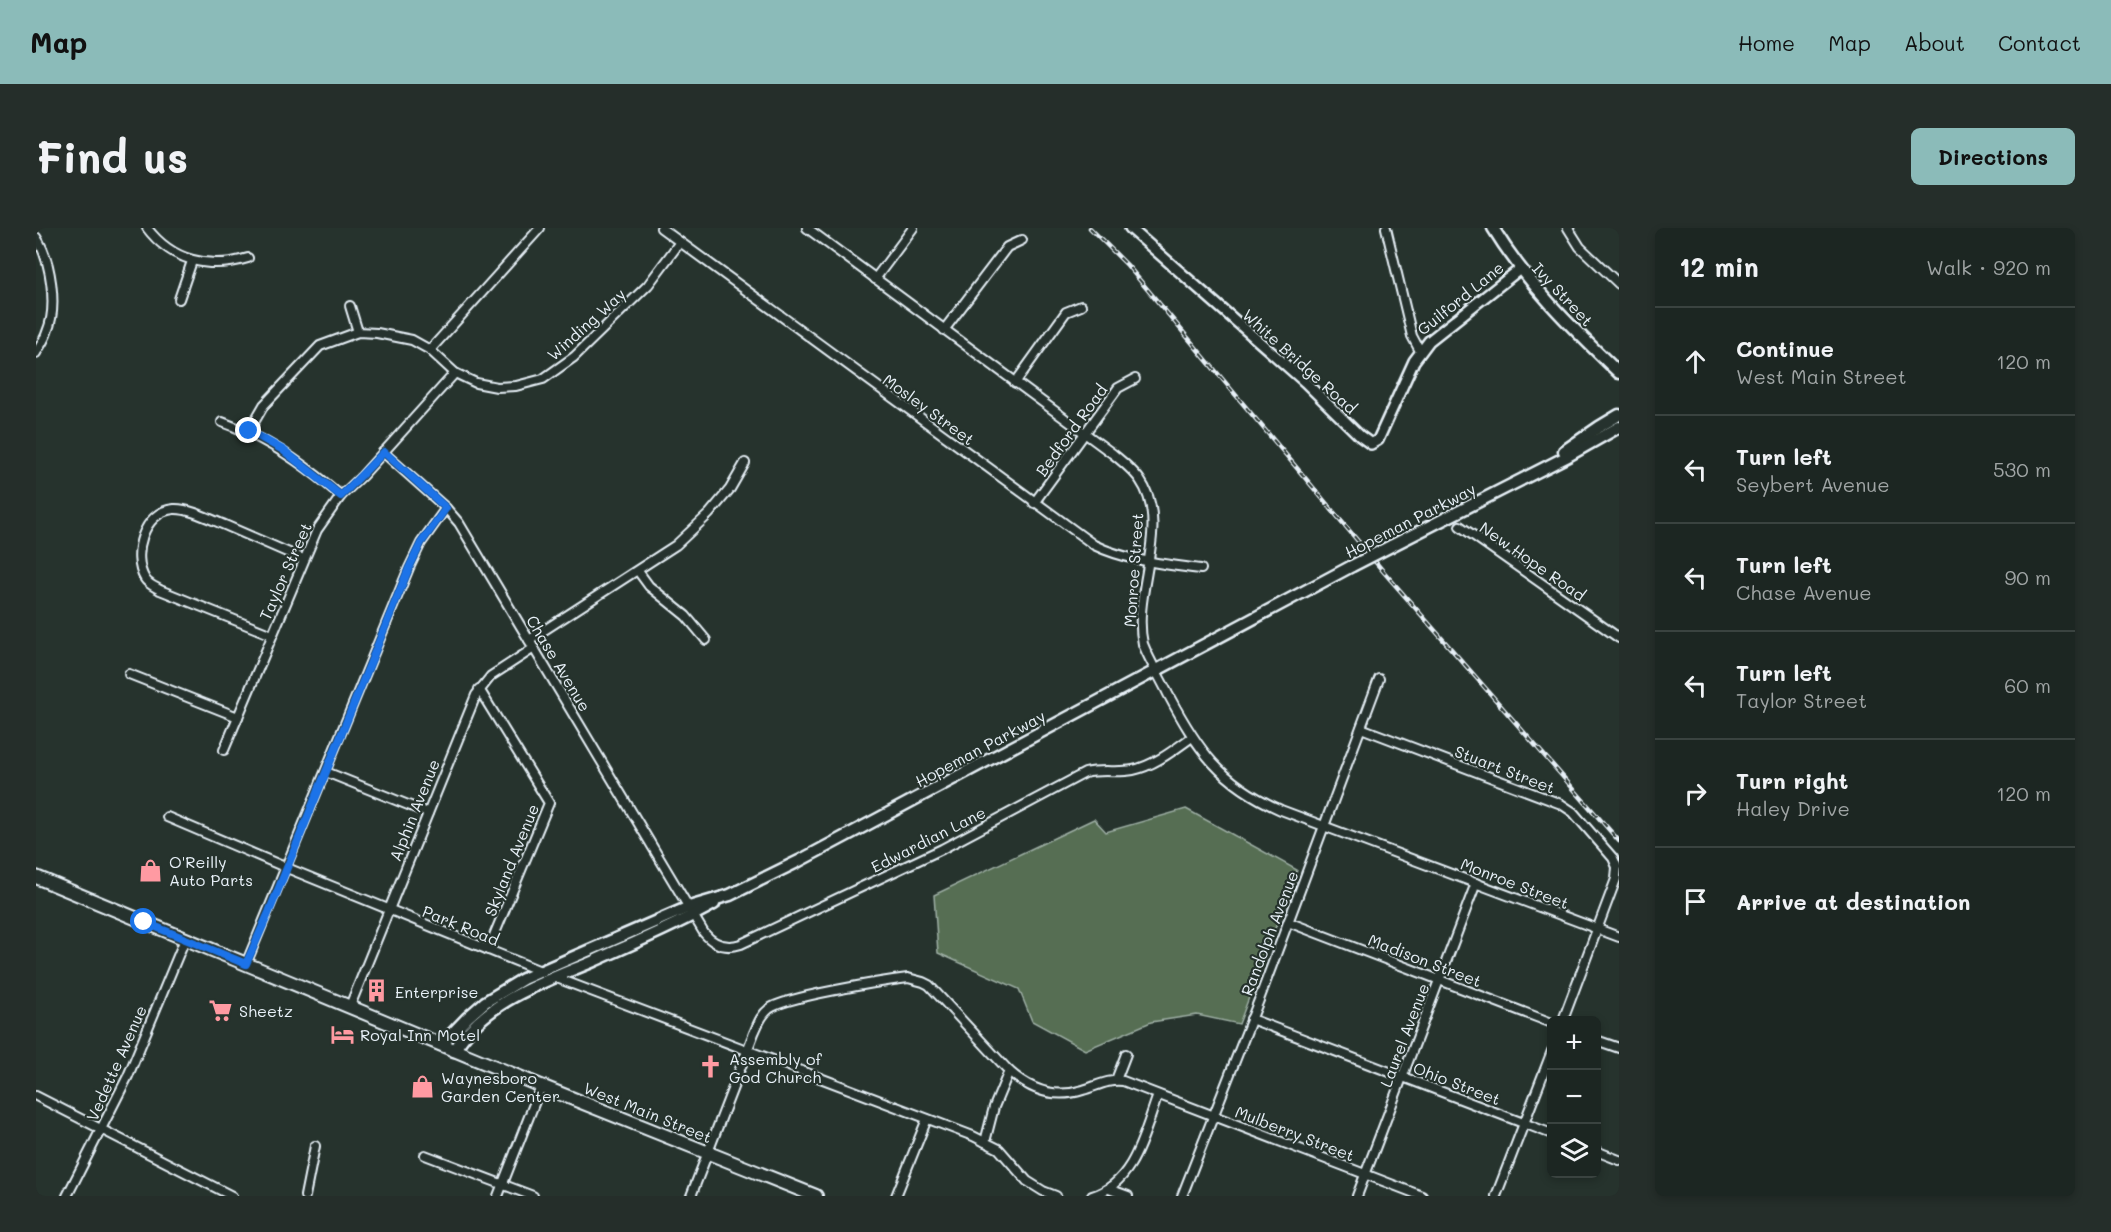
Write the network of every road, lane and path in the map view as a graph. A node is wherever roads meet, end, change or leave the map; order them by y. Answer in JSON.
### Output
{"nodes":[{"id":1,"x":147,"y":228,"type":"edge"},
{"id":2,"x":540,"y":228,"type":"edge"},
{"id":3,"x":661,"y":228,"type":"edge"},
{"id":4,"x":807,"y":228,"type":"edge"},
{"id":5,"x":913,"y":228,"type":"edge"},
{"id":6,"x":1130,"y":228,"type":"edge"},
{"id":7,"x":1386,"y":228,"type":"edge"},
{"id":8,"x":1493,"y":228,"type":"edge"},
{"id":9,"x":1568,"y":228,"type":"edge"},
{"id":10,"x":36,"y":237,"type":"edge"},
{"id":11,"x":1022,"y":240,"type":"dead end"},
{"id":12,"x":680,"y":242,"type":"junction"},
{"id":13,"x":248,"y":258,"type":"dead end"},
{"id":14,"x":192,"y":261,"type":"junction"},
{"id":15,"x":1520,"y":269,"type":"junction"},
{"id":16,"x":875,"y":279,"type":"junction"},
{"id":17,"x":1619,"y":284,"type":"edge"},
{"id":18,"x":179,"y":299,"type":"dead end"},
{"id":19,"x":350,"y":306,"type":"dead end"},
{"id":20,"x":1081,"y":306,"type":"dead end"},
{"id":21,"x":944,"y":330,"type":"junction"},
{"id":22,"x":358,"y":332,"type":"junction"},
{"id":23,"x":430,"y":350,"type":"junction"},
{"id":24,"x":1420,"y":351,"type":"junction"},
{"id":25,"x":36,"y":353,"type":"edge"},
{"id":26,"x":455,"y":373,"type":"junction"},
{"id":27,"x":1619,"y":373,"type":"edge"},
{"id":28,"x":1135,"y":379,"type":"dead end"},
{"id":29,"x":1015,"y":383,"type":"junction"},
{"id":30,"x":1619,"y":415,"type":"edge"},
{"id":31,"x":222,"y":422,"type":"dead end"},
{"id":32,"x":1619,"y":428,"type":"edge"},
{"id":33,"x":249,"y":431,"type":"junction"},
{"id":34,"x":1085,"y":434,"type":"junction"},
{"id":35,"x":384,"y":452,"type":"junction"},
{"id":36,"x":745,"y":463,"type":"dead end"},
{"id":37,"x":1535,"y":472,"type":"junction"},
{"id":38,"x":341,"y":496,"type":"junction"},
{"id":39,"x":1034,"y":502,"type":"junction"},
{"id":40,"x":446,"y":508,"type":"junction"},
{"id":41,"x":1460,"y":526,"type":"dead end"},
{"id":42,"x":303,"y":559,"type":"junction"},
{"id":43,"x":1148,"y":561,"type":"junction"},
{"id":44,"x":1201,"y":569,"type":"dead end"},
{"id":45,"x":638,"y":571,"type":"junction"},
{"id":46,"x":272,"y":635,"type":"junction"},
{"id":47,"x":1619,"y":638,"type":"edge"},
{"id":48,"x":706,"y":639,"type":"dead end"},
{"id":49,"x":532,"y":644,"type":"junction"},
{"id":50,"x":1156,"y":671,"type":"junction"},
{"id":51,"x":129,"y":674,"type":"dead end"},
{"id":52,"x":1379,"y":679,"type":"dead end"},
{"id":53,"x":479,"y":688,"type":"junction"},
{"id":54,"x":238,"y":717,"type":"junction"},
{"id":55,"x":1361,"y":728,"type":"junction"},
{"id":56,"x":1192,"y":736,"type":"junction"},
{"id":57,"x":224,"y":750,"type":"dead end"},
{"id":58,"x":326,"y":772,"type":"junction"},
{"id":59,"x":428,"y":813,"type":"junction"},
{"id":60,"x":167,"y":817,"type":"dead end"},
{"id":61,"x":1324,"y":826,"type":"junction"},
{"id":62,"x":287,"y":868,"type":"junction"},
{"id":63,"x":36,"y":877,"type":"edge"},
{"id":64,"x":1476,"y":883,"type":"junction"},
{"id":65,"x":388,"y":909,"type":"junction"},
{"id":66,"x":691,"y":911,"type":"junction"},
{"id":67,"x":1288,"y":922,"type":"junction"},
{"id":68,"x":1598,"y":929,"type":"junction"},
{"id":69,"x":1619,"y":938,"type":"edge"},
{"id":70,"x":185,"y":939,"type":"junction"},
{"id":71,"x":488,"y":950,"type":"junction"},
{"id":72,"x":246,"y":964,"type":"junction"},
{"id":73,"x":541,"y":971,"type":"junction"},
{"id":74,"x":555,"y":977,"type":"junction"},
{"id":75,"x":1439,"y":980,"type":"junction"},
{"id":76,"x":350,"y":1006,"type":"junction"},
{"id":77,"x":1565,"y":1016,"type":"edge"},
{"id":78,"x":1251,"y":1019,"type":"junction"},
{"id":79,"x":1547,"y":1021,"type":"edge"},
{"id":80,"x":1601,"y":1042,"type":"edge"},
{"id":81,"x":441,"y":1045,"type":"junction"},
{"id":82,"x":1619,"y":1048,"type":"edge"},
{"id":83,"x":454,"y":1050,"type":"junction"},
{"id":84,"x":747,"y":1050,"type":"junction"},
{"id":85,"x":1126,"y":1054,"type":"dead end"},
{"id":86,"x":1547,"y":1062,"type":"edge"},
{"id":87,"x":1009,"y":1071,"type":"junction"},
{"id":88,"x":1402,"y":1077,"type":"junction"},
{"id":89,"x":1116,"y":1080,"type":"junction"},
{"id":90,"x":541,"y":1086,"type":"junction"},
{"id":91,"x":1158,"y":1095,"type":"junction"},
{"id":92,"x":36,"y":1096,"type":"edge"},
{"id":93,"x":1213,"y":1116,"type":"junction"},
{"id":94,"x":927,"y":1119,"type":"junction"},
{"id":95,"x":1524,"y":1124,"type":"junction"},
{"id":96,"x":101,"y":1130,"type":"junction"},
{"id":97,"x":1547,"y":1133,"type":"edge"},
{"id":98,"x":985,"y":1142,"type":"junction"},
{"id":99,"x":315,"y":1146,"type":"dead end"},
{"id":100,"x":1601,"y":1153,"type":"edge"},
{"id":101,"x":708,"y":1154,"type":"junction"},
{"id":102,"x":425,"y":1155,"type":"dead end"},
{"id":103,"x":1619,"y":1160,"type":"edge"},
{"id":104,"x":1365,"y":1174,"type":"junction"},
{"id":105,"x":503,"y":1185,"type":"junction"},
{"id":106,"x":1109,"y":1189,"type":"junction"},
{"id":107,"x":66,"y":1196,"type":"edge"},
{"id":108,"x":232,"y":1196,"type":"edge"},
{"id":109,"x":305,"y":1196,"type":"edge"},
{"id":110,"x":498,"y":1196,"type":"edge"},
{"id":111,"x":533,"y":1196,"type":"edge"},
{"id":112,"x":691,"y":1196,"type":"edge"},
{"id":113,"x":816,"y":1196,"type":"edge"},
{"id":114,"x":896,"y":1196,"type":"edge"},
{"id":115,"x":1053,"y":1196,"type":"edge"},
{"id":116,"x":1092,"y":1196,"type":"edge"},
{"id":117,"x":1128,"y":1196,"type":"edge"},
{"id":118,"x":1182,"y":1196,"type":"edge"},
{"id":119,"x":1357,"y":1196,"type":"edge"},
{"id":120,"x":1422,"y":1196,"type":"edge"},
{"id":121,"x":1496,"y":1196,"type":"edge"}],
"edges":[{"from":1,"to":14,"type":"street"},
{"from":2,"to":23,"type":"street"},
{"from":3,"to":12,"type":"street","name":"Mosley Street"},
{"from":4,"to":16,"type":"street","name":"Monroe Street"},
{"from":5,"to":16,"type":"street"},
{"from":6,"to":24,"type":"street","name":"White Bridge Road"},
{"from":7,"to":24,"type":"street"},
{"from":8,"to":15,"type":"main road","name":"Ivy Street"},
{"from":9,"to":17,"type":"street"},
{"from":10,"to":25,"type":"street"},
{"from":11,"to":21,"type":"street"},
{"from":12,"to":26,"type":"street","name":"Winding Way"},
{"from":12,"to":39,"type":"street","name":"Mosley Street"},
{"from":13,"to":14,"type":"street"},
{"from":14,"to":18,"type":"street"},
{"from":15,"to":24,"type":"street","name":"Guilford Lane"},
{"from":15,"to":27,"type":"main road","name":"Ivy Street"},
{"from":16,"to":21,"type":"street","name":"Monroe Street"},
{"from":19,"to":22,"type":"street"},
{"from":20,"to":29,"type":"street"},
{"from":21,"to":29,"type":"street","name":"Monroe Street"},
{"from":22,"to":23,"type":"street","name":"Winding Way"},
{"from":22,"to":33,"type":"street","name":"Winding Way"},
{"from":23,"to":26,"type":"street","name":"Winding Way"},
{"from":26,"to":35,"type":"street","name":"Taylor Street"},
{"from":28,"to":34,"type":"street","name":"Bedford Road"},
{"from":29,"to":34,"type":"street","name":"Monroe Street"},
{"from":30,"to":37,"type":"main road","name":"Hopeman Parkway"},
{"from":31,"to":33,"type":"street"},
{"from":32,"to":37,"type":"main road","name":"Hopeman Parkway"},
{"from":33,"to":38,"type":"street"},
{"from":34,"to":39,"type":"street","name":"Bedford Road"},
{"from":34,"to":43,"type":"street","name":"Monroe Street"},
{"from":35,"to":38,"type":"street","name":"Taylor Street"},
{"from":35,"to":40,"type":"street","name":"Chase Avenue"},
{"from":36,"to":45,"type":"street","name":"Alphin Avenue"},
{"from":37,"to":50,"type":"main road","name":"Hopeman Parkway","bridge":true},
{"from":38,"to":42,"type":"street","name":"Taylor Street"},
{"from":39,"to":43,"type":"street","name":"Mosley Street"},
{"from":40,"to":49,"type":"street","name":"Chase Avenue"},
{"from":40,"to":58,"type":"street"},
{"from":41,"to":47,"type":"street","name":"New Hope Road"},
{"from":42,"to":46,"type":"street","name":"Taylor Street"},
{"from":42,"to":46,"type":"street"},
{"from":43,"to":44,"type":"street","name":"Mosley Street"},
{"from":43,"to":50,"type":"street","name":"Monroe Street"},
{"from":45,"to":48,"type":"street"},
{"from":45,"to":49,"type":"street","name":"Alphin Avenue"},
{"from":46,"to":54,"type":"street","name":"Taylor Street"},
{"from":49,"to":53,"type":"street","name":"Alphin Avenue"},
{"from":49,"to":66,"type":"street","name":"Chase Avenue"},
{"from":50,"to":56,"type":"street","name":"Monroe Street"},
{"from":50,"to":66,"type":"main road","name":"Hopeman Parkway"},
{"from":51,"to":54,"type":"street"},
{"from":52,"to":55,"type":"street","name":"Randolph Avenue"},
{"from":53,"to":59,"type":"street","name":"Alphin Avenue"},
{"from":53,"to":71,"type":"street","name":"Skyland Avenue"},
{"from":54,"to":57,"type":"street","name":"Taylor Street"},
{"from":55,"to":61,"type":"street","name":"Randolph Avenue"},
{"from":55,"to":68,"type":"street","name":"Stuart Street"},
{"from":56,"to":61,"type":"street","name":"Monroe Street"},
{"from":56,"to":66,"type":"street","name":"Edwardian Lane"},
{"from":58,"to":59,"type":"street"},
{"from":58,"to":62,"type":"street"},
{"from":59,"to":65,"type":"street","name":"Alphin Avenue"},
{"from":60,"to":62,"type":"street","name":"Park Road"},
{"from":61,"to":64,"type":"street","name":"Monroe Street"},
{"from":61,"to":67,"type":"street","name":"Randolph Avenue"},
{"from":62,"to":65,"type":"street","name":"Park Road"},
{"from":62,"to":72,"type":"street"},
{"from":63,"to":70,"type":"main road","name":"West Main Street"},
{"from":64,"to":68,"type":"street","name":"Monroe Street"},
{"from":64,"to":75,"type":"street","name":"Laurel Avenue"},
{"from":65,"to":71,"type":"street","name":"Park Road"},
{"from":65,"to":76,"type":"street","name":"Alphin Avenue"},
{"from":66,"to":73,"type":"main road"},
{"from":66,"to":74,"type":"main road"},
{"from":67,"to":75,"type":"street","name":"Madison Street"},
{"from":67,"to":78,"type":"street","name":"Randolph Avenue"},
{"from":68,"to":69,"type":"street","name":"Monroe Street"},
{"from":68,"to":77,"type":"street"},
{"from":70,"to":72,"type":"main road","name":"West Main Street"},
{"from":70,"to":96,"type":"street","name":"Vedette Avenue"},
{"from":71,"to":73,"type":"street","name":"Park Road"},
{"from":72,"to":76,"type":"main road","name":"West Main Street"},
{"from":73,"to":74,"type":"street","name":"Park Road"},
{"from":73,"to":81,"type":"main road"},
{"from":74,"to":83,"type":"main road"},
{"from":74,"to":84,"type":"street","name":"Park Road"},
{"from":75,"to":79,"type":"street","name":"Madison Street"},
{"from":75,"to":88,"type":"street","name":"Laurel Avenue"},
{"from":76,"to":81,"type":"main road","name":"West Main Street"},
{"from":78,"to":88,"type":"street","name":"Ohio Street"},
{"from":78,"to":93,"type":"street","name":"Randolph Avenue"},
{"from":80,"to":82,"type":"street"},
{"from":81,"to":83,"type":"main road","name":"West Main Street"},
{"from":83,"to":90,"type":"main road","name":"West Main Street"},
{"from":84,"to":87,"type":"street"},
{"from":84,"to":94,"type":"street","name":"Park Road"},
{"from":84,"to":101,"type":"street"},
{"from":85,"to":89,"type":"street"},
{"from":86,"to":95,"type":"street"},
{"from":87,"to":89,"type":"street"},
{"from":87,"to":98,"type":"street"},
{"from":88,"to":95,"type":"street","name":"Ohio Street"},
{"from":88,"to":104,"type":"street","name":"Laurel Avenue"},
{"from":89,"to":91,"type":"street","name":"Mulberry Street"},
{"from":90,"to":101,"type":"main road","name":"West Main Street"},
{"from":90,"to":105,"type":"street"},
{"from":91,"to":93,"type":"street","name":"Mulberry Street"},
{"from":91,"to":106,"type":"street"},
{"from":92,"to":96,"type":"street"},
{"from":93,"to":104,"type":"street","name":"Mulberry Street"},
{"from":93,"to":118,"type":"street","name":"Randolph Avenue"},
{"from":94,"to":98,"type":"street","name":"Park Road"},
{"from":94,"to":114,"type":"street"},
{"from":95,"to":97,"type":"street","name":"Ohio Street"},
{"from":95,"to":121,"type":"street"},
{"from":96,"to":107,"type":"street","name":"Vedette Avenue"},
{"from":96,"to":108,"type":"street"},
{"from":98,"to":115,"type":"street","name":"Park Road"},
{"from":99,"to":109,"type":"street"},
{"from":100,"to":103,"type":"street"},
{"from":101,"to":112,"type":"street"},
{"from":101,"to":113,"type":"main road","name":"West Main Street"},
{"from":102,"to":105,"type":"street"},
{"from":104,"to":119,"type":"street","name":"Laurel Avenue"},
{"from":104,"to":120,"type":"street","name":"Mulberry Street"},
{"from":105,"to":110,"type":"street"},
{"from":105,"to":111,"type":"street"},
{"from":106,"to":116,"type":"street"},
{"from":106,"to":117,"type":"street"}]}
